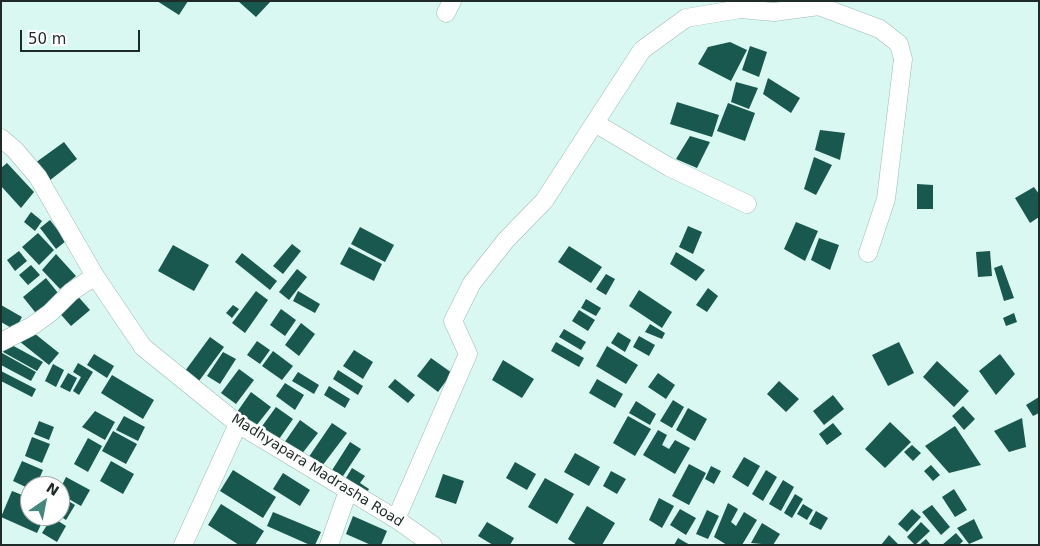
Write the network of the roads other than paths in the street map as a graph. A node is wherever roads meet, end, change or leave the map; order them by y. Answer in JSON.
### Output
{"nodes":[{"id":1,"x":595,"y":123,"type":"junction"},
{"id":2,"x":1,"y":138,"type":"edge"},
{"id":3,"x":747,"y":204,"type":"dead end"},
{"id":4,"x":868,"y":253,"type":"dead end"},
{"id":5,"x":95,"y":276,"type":"junction"},
{"id":6,"x":1,"y":342,"type":"edge"},
{"id":7,"x":238,"y":424,"type":"junction"},
{"id":8,"x":348,"y":491,"type":"junction"},
{"id":9,"x":396,"y":519,"type":"junction"},
{"id":10,"x":183,"y":545,"type":"edge"},
{"id":11,"x":329,"y":545,"type":"edge"},
{"id":12,"x":433,"y":545,"type":"edge"}],
"edges":[{"from":1,"to":3,"type":"street"},
{"from":1,"to":4,"type":"street"},
{"from":1,"to":9,"type":"street"},
{"from":2,"to":5,"type":"street","name":"Madhyapara Madrasha Road"},
{"from":5,"to":6,"type":"street"},
{"from":5,"to":7,"type":"street","name":"Madhyapara Madrasha Road"},
{"from":7,"to":8,"type":"street","name":"Madhyapara Madrasha Road"},
{"from":7,"to":10,"type":"street"},
{"from":8,"to":9,"type":"street","name":"Madhyapara Madrasha Road"},
{"from":8,"to":11,"type":"street"},
{"from":9,"to":12,"type":"street","name":"Madhyapara Madrasha Road"}]}
